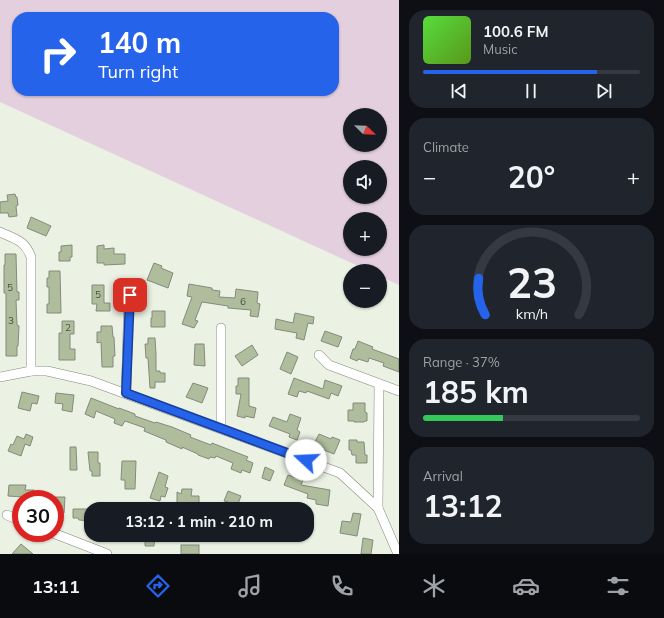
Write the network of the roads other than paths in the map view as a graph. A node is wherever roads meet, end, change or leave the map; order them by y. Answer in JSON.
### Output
{"nodes":[{"id":1,"x":0,"y":232,"type":"edge"},
{"id":2,"x":130,"y":295,"type":"dead end"},
{"id":3,"x":221,"y":328,"type":"dead end"},
{"id":4,"x":319,"y":356,"type":"dead end"},
{"id":5,"x":31,"y":371,"type":"junction"},
{"id":6,"x":0,"y":377,"type":"edge"},
{"id":7,"x":379,"y":384,"type":"junction"},
{"id":8,"x":399,"y":391,"type":"edge"},
{"id":9,"x":126,"y":393,"type":"junction"},
{"id":10,"x":221,"y":429,"type":"junction"},
{"id":11,"x":378,"y":508,"type":"junction"},
{"id":12,"x":7,"y":516,"type":"dead end"},
{"id":13,"x":12,"y":518,"type":"edge"},
{"id":14,"x":64,"y":537,"type":"edge"},
{"id":15,"x":398,"y":553,"type":"edge"},
{"id":16,"x":107,"y":554,"type":"edge"}],
"edges":[{"from":1,"to":5,"type":"street"},
{"from":2,"to":9,"type":"street"},
{"from":3,"to":10,"type":"street"},
{"from":4,"to":7,"type":"street"},
{"from":5,"to":6,"type":"street"},
{"from":5,"to":9,"type":"street"},
{"from":7,"to":8,"type":"street"},
{"from":7,"to":11,"type":"street"},
{"from":9,"to":10,"type":"street"},
{"from":10,"to":11,"type":"street"},
{"from":11,"to":15,"type":"street"},
{"from":12,"to":13,"type":"street"},
{"from":14,"to":16,"type":"street"}]}
